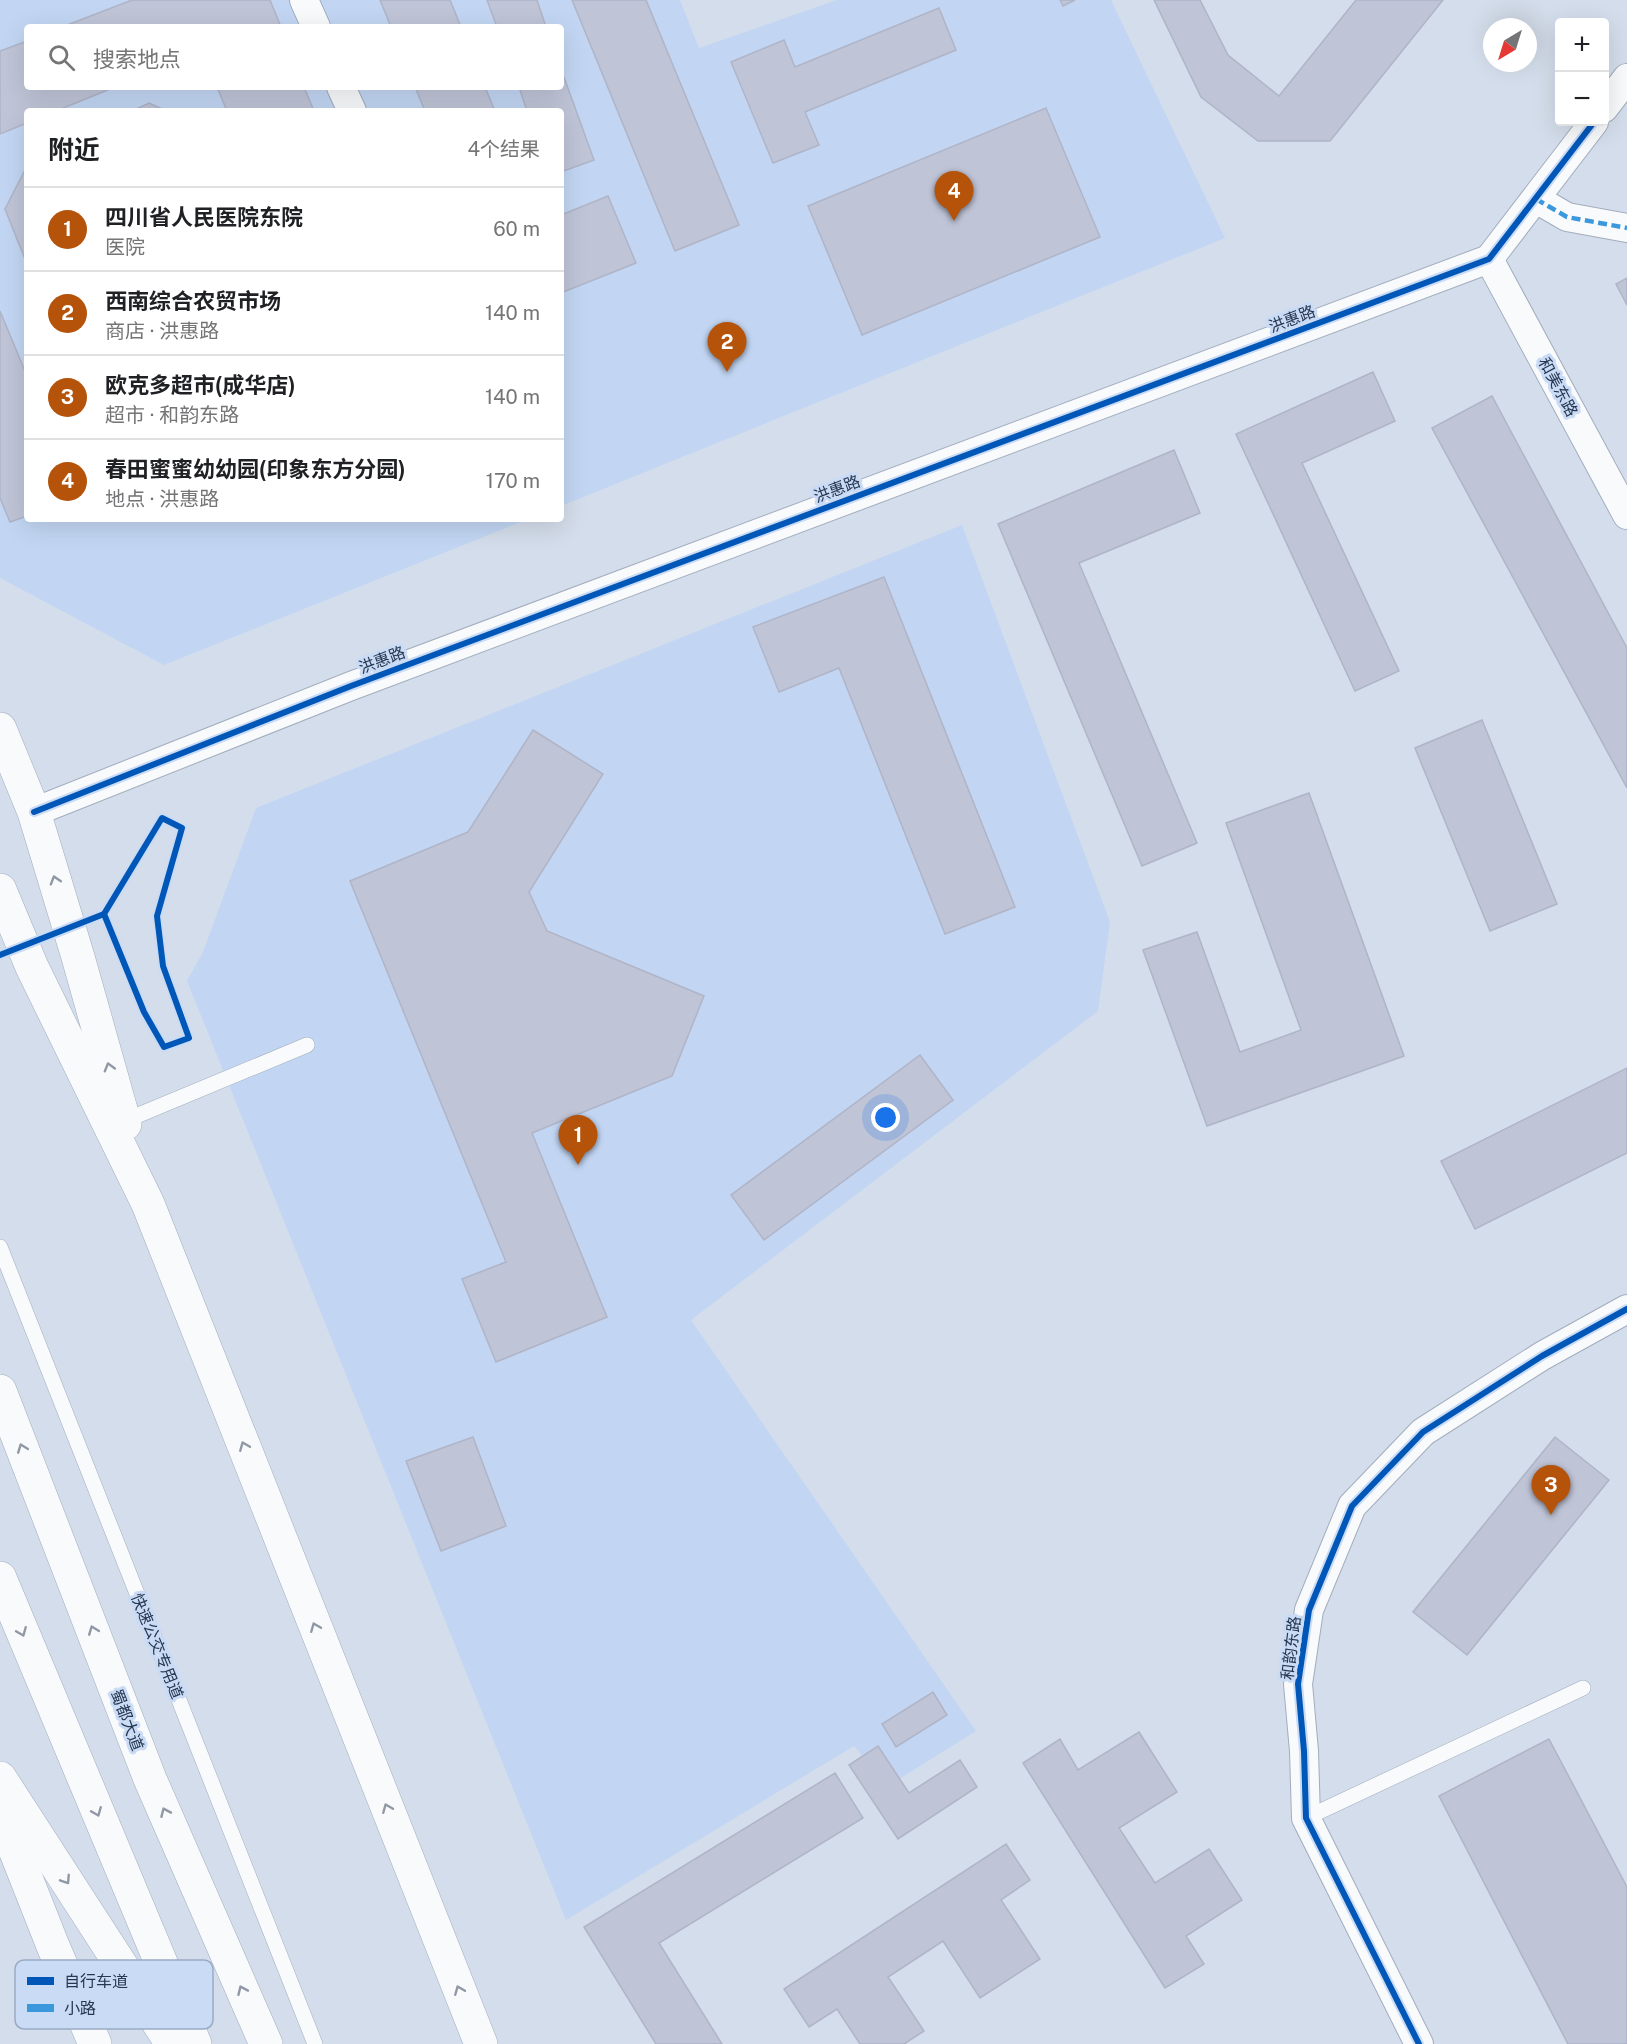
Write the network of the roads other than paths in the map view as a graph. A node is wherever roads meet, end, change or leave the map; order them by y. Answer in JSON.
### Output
{"nodes":[{"id":1,"x":304,"y":0,"type":"edge"},
{"id":2,"x":315,"y":24,"type":"edge"},
{"id":3,"x":1627,"y":78,"type":"edge"},
{"id":4,"x":342,"y":90,"type":"edge"},
{"id":5,"x":1609,"y":103,"type":"edge"},
{"id":6,"x":351,"y":108,"type":"edge"},
{"id":7,"x":1591,"y":126,"type":"edge"},
{"id":8,"x":1536,"y":199,"type":"junction"},
{"id":9,"x":1627,"y":228,"type":"edge"},
{"id":10,"x":1489,"y":260,"type":"junction"},
{"id":11,"x":1627,"y":515,"type":"edge"},
{"id":12,"x":0,"y":729,"type":"edge"},
{"id":13,"x":34,"y":812,"type":"junction"},
{"id":14,"x":0,"y":890,"type":"edge"},
{"id":15,"x":307,"y":1045,"type":"dead end"},
{"id":16,"x":124,"y":1121,"type":"junction"},
{"id":17,"x":148,"y":1204,"type":"junction"},
{"id":18,"x":0,"y":1247,"type":"edge"},
{"id":19,"x":1627,"y":1310,"type":"edge"},
{"id":20,"x":0,"y":1391,"type":"edge"},
{"id":21,"x":0,"y":1578,"type":"edge"},
{"id":22,"x":1583,"y":1688,"type":"dead end"},
{"id":23,"x":0,"y":1778,"type":"edge"},
{"id":24,"x":0,"y":1812,"type":"edge"},
{"id":25,"x":1306,"y":1818,"type":"junction"},
{"id":26,"x":59,"y":1960,"type":"edge"},
{"id":27,"x":118,"y":1960,"type":"edge"},
{"id":28,"x":160,"y":1960,"type":"edge"},
{"id":29,"x":89,"y":2029,"type":"edge"},
{"id":30,"x":162,"y":2029,"type":"edge"},
{"id":31,"x":189,"y":2029,"type":"edge"},
{"id":32,"x":95,"y":2044,"type":"edge"},
{"id":33,"x":172,"y":2044,"type":"edge"},
{"id":34,"x":195,"y":2044,"type":"edge"},
{"id":35,"x":266,"y":2044,"type":"edge"},
{"id":36,"x":315,"y":2044,"type":"edge"},
{"id":37,"x":481,"y":2044,"type":"edge"},
{"id":38,"x":1419,"y":2044,"type":"edge"}],
"edges":[{"from":1,"to":2,"type":"street"},
{"from":3,"to":5,"type":"street"},
{"from":4,"to":6,"type":"street"},
{"from":7,"to":8,"type":"street"},
{"from":8,"to":9,"type":"street"},
{"from":8,"to":10,"type":"street"},
{"from":10,"to":11,"type":"street","name":"和美东路"},
{"from":10,"to":13,"type":"street","name":"洪惠路"},
{"from":12,"to":13,"type":"main road"},
{"from":16,"to":13,"type":"main road","one_way":true},
{"from":14,"to":17,"type":"main road"},
{"from":15,"to":16,"type":"lane"},
{"from":16,"to":17,"type":"main road"},
{"from":37,"to":17,"type":"main road","one_way":true},
{"from":18,"to":36,"type":"lane","name":"快速公交专用道"},
{"from":19,"to":25,"type":"street","name":"和韵东路"},
{"from":35,"to":20,"type":"main road","name":"蜀都大道","one_way":true},
{"from":21,"to":28,"type":"main road","one_way":true},
{"from":22,"to":25,"type":"lane"},
{"from":23,"to":27,"type":"main road","one_way":true},
{"from":24,"to":26,"type":"main road"},
{"from":25,"to":38,"type":"street","name":"和韵东路"},
{"from":29,"to":32,"type":"main road"},
{"from":30,"to":33,"type":"main road","one_way":true},
{"from":31,"to":34,"type":"main road","one_way":true}]}
